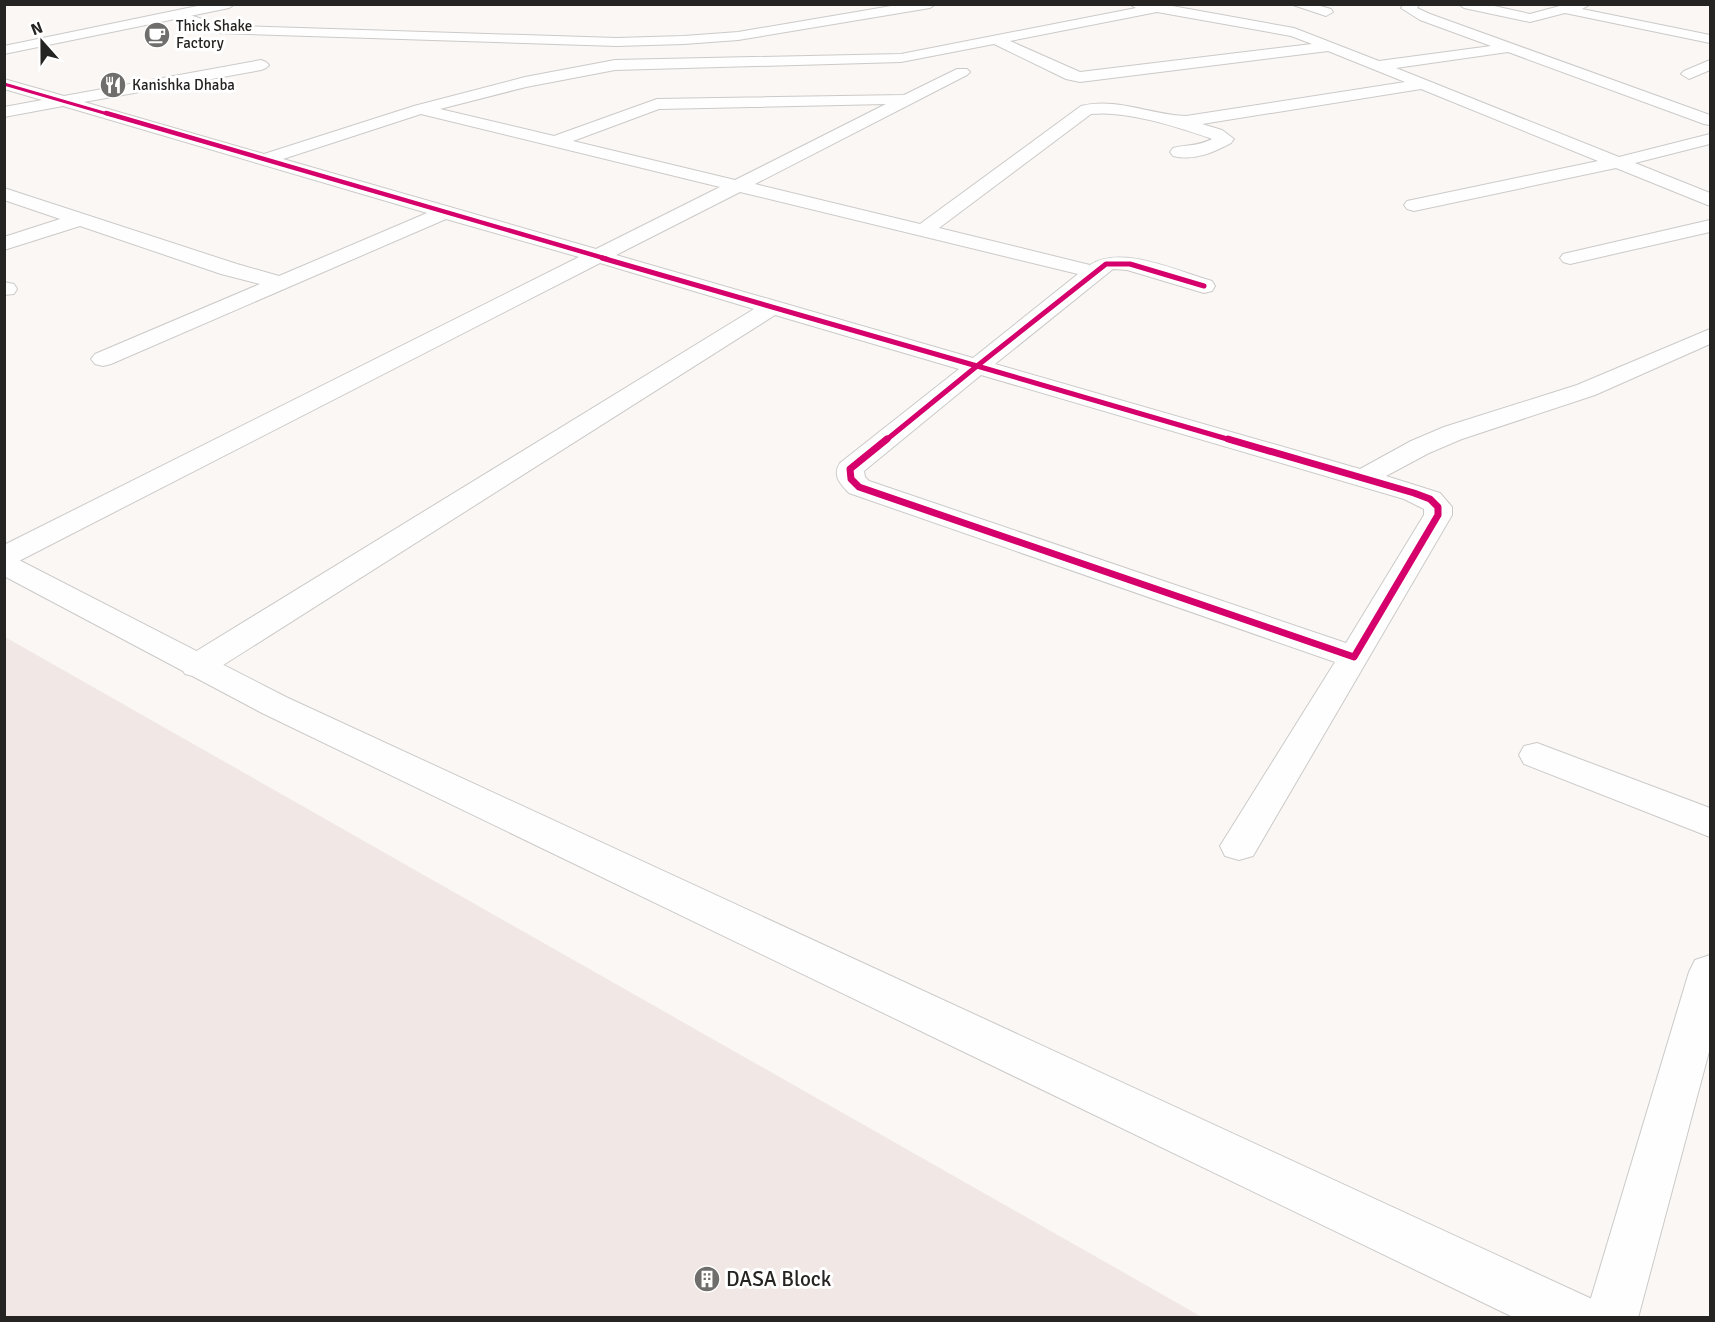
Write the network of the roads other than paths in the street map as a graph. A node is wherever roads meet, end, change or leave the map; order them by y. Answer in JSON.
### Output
{"nodes":[{"id":1,"x":229,"y":4,"type":"edge"},
{"id":2,"x":930,"y":4,"type":"edge"},
{"id":3,"x":1136,"y":4,"type":"edge"},
{"id":4,"x":1296,"y":4,"type":"edge"},
{"id":5,"x":1414,"y":4,"type":"edge"},
{"id":6,"x":1464,"y":4,"type":"edge"},
{"id":7,"x":1586,"y":4,"type":"edge"},
{"id":8,"x":1157,"y":8,"type":"junction"},
{"id":9,"x":182,"y":10,"type":"edge"},
{"id":10,"x":1569,"y":10,"type":"junction"},
{"id":11,"x":1326,"y":12,"type":"dead end"},
{"id":12,"x":1710,"y":39,"type":"edge"},
{"id":13,"x":4,"y":40,"type":"edge"},
{"id":14,"x":997,"y":40,"type":"junction"},
{"id":15,"x":617,"y":42,"type":"junction"},
{"id":16,"x":1330,"y":47,"type":"junction"},
{"id":17,"x":1510,"y":48,"type":"junction"},
{"id":18,"x":4,"y":50,"type":"edge"},
{"id":19,"x":261,"y":65,"type":"dead end"},
{"id":20,"x":615,"y":65,"type":"junction"},
{"id":21,"x":1710,"y":65,"type":"edge"},
{"id":22,"x":1374,"y":66,"type":"junction"},
{"id":23,"x":962,"y":72,"type":"dead end"},
{"id":24,"x":1689,"y":74,"type":"dead end"},
{"id":25,"x":4,"y":84,"type":"edge"},
{"id":26,"x":1420,"y":84,"type":"junction"},
{"id":27,"x":909,"y":99,"type":"junction"},
{"id":28,"x":67,"y":101,"type":"junction"},
{"id":29,"x":420,"y":109,"type":"junction"},
{"id":30,"x":4,"y":112,"type":"edge"},
{"id":31,"x":1710,"y":120,"type":"edge"},
{"id":32,"x":1177,"y":121,"type":"junction"},
{"id":33,"x":1710,"y":139,"type":"edge"},
{"id":34,"x":556,"y":141,"type":"junction"},
{"id":35,"x":1179,"y":152,"type":"dead end"},
{"id":36,"x":266,"y":159,"type":"junction"},
{"id":37,"x":1616,"y":163,"type":"junction"},
{"id":38,"x":736,"y":186,"type":"junction"},
{"id":39,"x":4,"y":194,"type":"edge"},
{"id":40,"x":1710,"y":200,"type":"edge"},
{"id":41,"x":1414,"y":205,"type":"dead end"},
{"id":42,"x":445,"y":212,"type":"junction"},
{"id":43,"x":81,"y":219,"type":"junction"},
{"id":44,"x":1710,"y":226,"type":"edge"},
{"id":45,"x":923,"y":231,"type":"junction"},
{"id":46,"x":4,"y":244,"type":"edge"},
{"id":47,"x":597,"y":257,"type":"junction"},
{"id":48,"x":1570,"y":258,"type":"dead end"},
{"id":49,"x":1094,"y":272,"type":"junction"},
{"id":50,"x":282,"y":283,"type":"junction"},
{"id":51,"x":1204,"y":286,"type":"dead end"},
{"id":52,"x":772,"y":307,"type":"junction"},
{"id":53,"x":1710,"y":336,"type":"edge"},
{"id":54,"x":103,"y":359,"type":"dead end"},
{"id":55,"x":975,"y":367,"type":"junction"},
{"id":56,"x":1362,"y":478,"type":"junction"},
{"id":57,"x":4,"y":557,"type":"edge"},
{"id":58,"x":4,"y":564,"type":"edge"},
{"id":59,"x":1354,"y":657,"type":"junction"},
{"id":60,"x":197,"y":666,"type":"junction"},
{"id":61,"x":1537,"y":755,"type":"dead end"},
{"id":62,"x":1710,"y":823,"type":"edge"},
{"id":63,"x":1239,"y":846,"type":"dead end"},
{"id":64,"x":1710,"y":972,"type":"edge"},
{"id":65,"x":1573,"y":1317,"type":"edge"},
{"id":66,"x":1611,"y":1317,"type":"edge"}],
"edges":[{"from":1,"to":9,"type":"street"},
{"from":2,"to":15,"type":"street"},
{"from":3,"to":8,"type":"street"},
{"from":4,"to":11,"type":"street"},
{"from":5,"to":17,"type":"street"},
{"from":6,"to":10,"type":"street"},
{"from":7,"to":10,"type":"street"},
{"from":8,"to":14,"type":"street"},
{"from":8,"to":16,"type":"street"},
{"from":9,"to":13,"type":"street"},
{"from":9,"to":15,"type":"street"},
{"from":9,"to":18,"type":"street"},
{"from":10,"to":12,"type":"street"},
{"from":14,"to":16,"type":"street"},
{"from":14,"to":20,"type":"street"},
{"from":15,"to":20,"type":"street"},
{"from":16,"to":22,"type":"street"},
{"from":17,"to":22,"type":"street"},
{"from":17,"to":31,"type":"street"},
{"from":19,"to":28,"type":"street"},
{"from":20,"to":29,"type":"street"},
{"from":21,"to":24,"type":"street"},
{"from":22,"to":26,"type":"street"},
{"from":23,"to":27,"type":"street"},
{"from":25,"to":28,"type":"street"},
{"from":26,"to":32,"type":"street"},
{"from":26,"to":37,"type":"street"},
{"from":27,"to":34,"type":"street"},
{"from":27,"to":38,"type":"street"},
{"from":28,"to":30,"type":"street"},
{"from":28,"to":36,"type":"street"},
{"from":29,"to":34,"type":"street"},
{"from":29,"to":36,"type":"street"},
{"from":32,"to":35,"type":"street"},
{"from":32,"to":45,"type":"street"},
{"from":33,"to":37,"type":"street"},
{"from":34,"to":38,"type":"street"},
{"from":36,"to":42,"type":"street"},
{"from":37,"to":40,"type":"street"},
{"from":37,"to":41,"type":"street"},
{"from":38,"to":45,"type":"street"},
{"from":38,"to":47,"type":"street"},
{"from":39,"to":43,"type":"street"},
{"from":42,"to":47,"type":"street"},
{"from":42,"to":50,"type":"street"},
{"from":43,"to":46,"type":"street"},
{"from":43,"to":50,"type":"street"},
{"from":44,"to":48,"type":"street"},
{"from":45,"to":49,"type":"street"},
{"from":47,"to":52,"type":"street"},
{"from":47,"to":57,"type":"street"},
{"from":49,"to":51,"type":"street"},
{"from":49,"to":55,"type":"street"},
{"from":50,"to":54,"type":"street"},
{"from":52,"to":55,"type":"street"},
{"from":52,"to":60,"type":"street"},
{"from":53,"to":56,"type":"street"},
{"from":55,"to":56,"type":"street"},
{"from":55,"to":59,"type":"street"},
{"from":56,"to":59,"type":"street"},
{"from":58,"to":60,"type":"street"},
{"from":59,"to":63,"type":"street"},
{"from":60,"to":65,"type":"street"},
{"from":61,"to":62,"type":"street"},
{"from":64,"to":66,"type":"street"}]}
